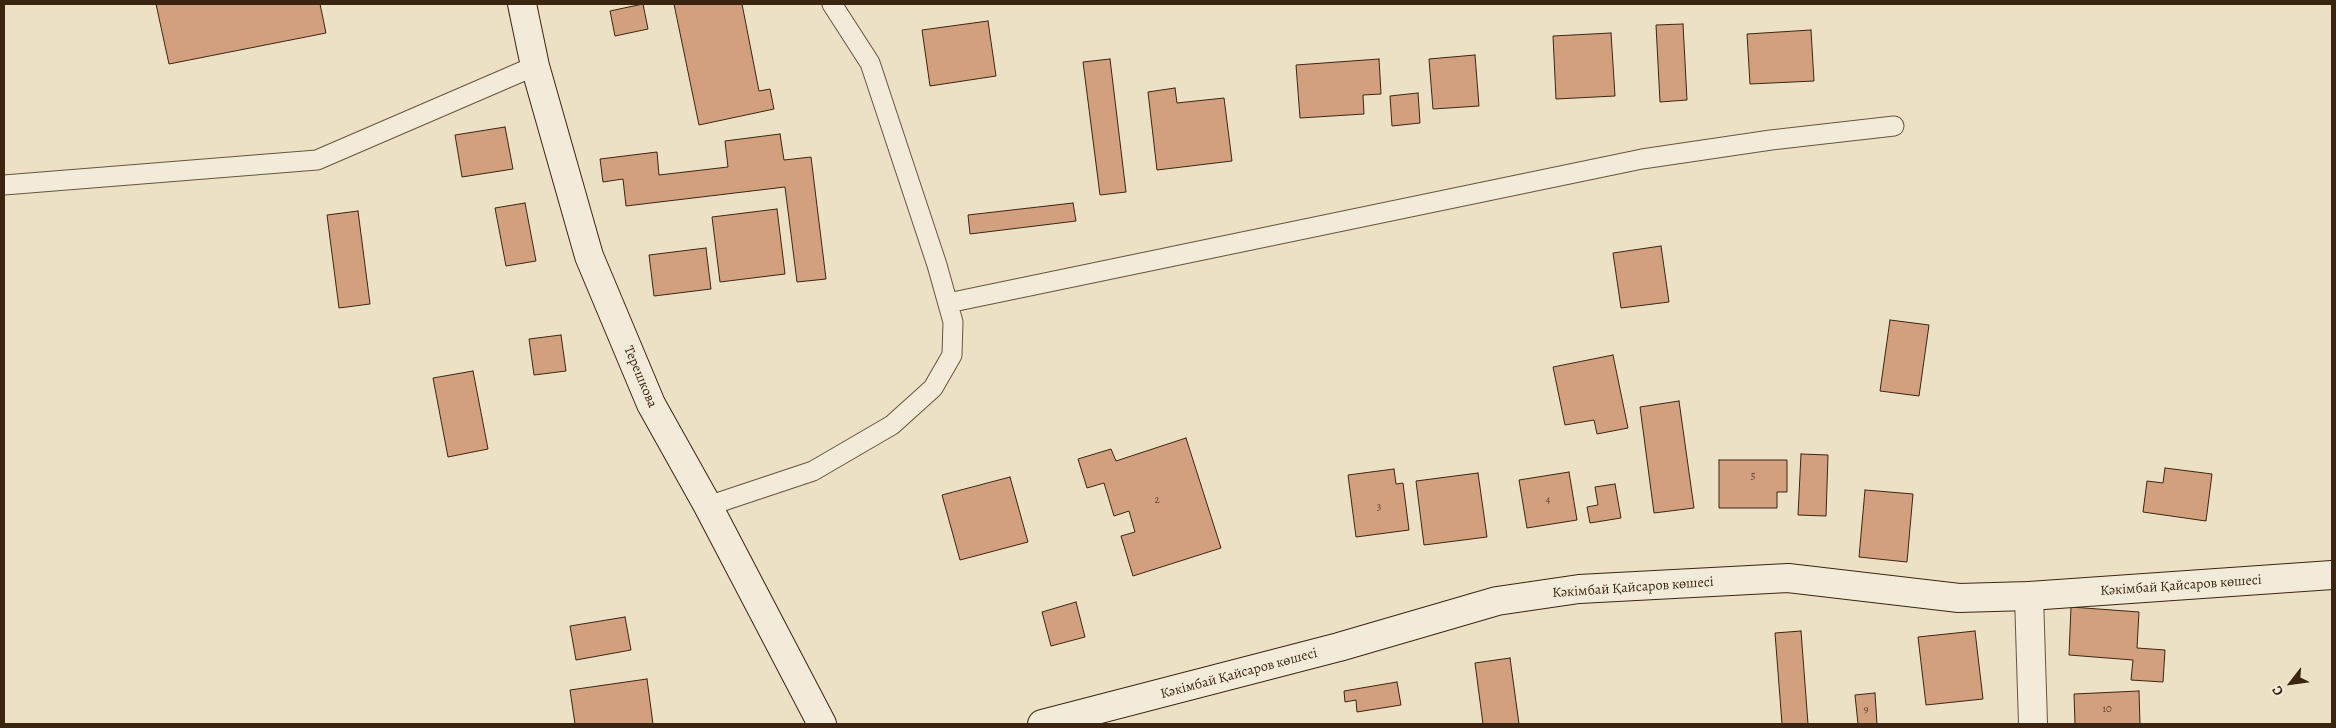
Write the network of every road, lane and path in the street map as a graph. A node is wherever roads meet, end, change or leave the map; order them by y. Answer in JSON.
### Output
{"nodes":[{"id":1,"x":522,"y":4,"type":"edge"},
{"id":2,"x":832,"y":4,"type":"edge"},
{"id":3,"x":535,"y":66,"type":"junction"},
{"id":4,"x":1894,"y":126,"type":"dead end"},
{"id":5,"x":4,"y":185,"type":"edge"},
{"id":6,"x":948,"y":303,"type":"junction"},
{"id":7,"x":708,"y":506,"type":"junction"},
{"id":8,"x":2332,"y":575,"type":"edge"},
{"id":9,"x":2029,"y":596,"type":"junction"},
{"id":10,"x":822,"y":724,"type":"edge"},
{"id":11,"x":1042,"y":724,"type":"edge"},
{"id":12,"x":2033,"y":724,"type":"edge"}],
"edges":[{"from":1,"to":3,"type":"street","name":"Терешкова"},
{"from":2,"to":6,"type":"lane"},
{"from":3,"to":5,"type":"lane"},
{"from":3,"to":7,"type":"street","name":"Терешкова"},
{"from":4,"to":6,"type":"lane"},
{"from":6,"to":7,"type":"lane"},
{"from":7,"to":10,"type":"street","name":"Терешкова"},
{"from":8,"to":9,"type":"street","name":"Кәкімбай Қайсаров көшесі"},
{"from":9,"to":11,"type":"street","name":"Кәкімбай Қайсаров көшесі"},
{"from":9,"to":12,"type":"street"}]}
